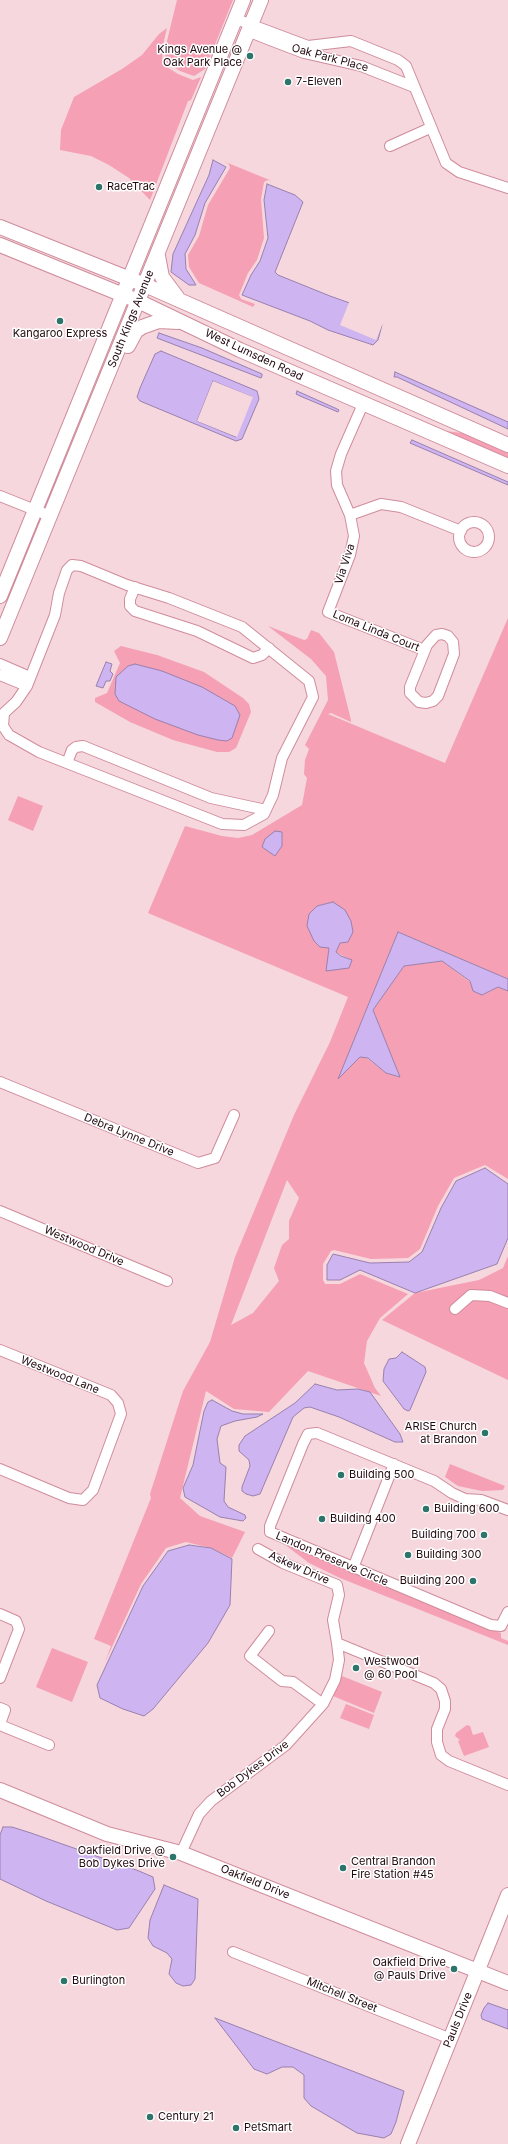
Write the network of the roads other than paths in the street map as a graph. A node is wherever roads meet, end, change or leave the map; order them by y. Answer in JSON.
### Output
{"nodes":[{"id":1,"x":243,"y":0,"type":"edge"},
{"id":2,"x":261,"y":0,"type":"edge"},
{"id":3,"x":236,"y":19,"type":"junction"},
{"id":4,"x":251,"y":25,"type":"junction"},
{"id":5,"x":319,"y":45,"type":"junction"},
{"id":6,"x":319,"y":56,"type":"junction"},
{"id":7,"x":414,"y":87,"type":"junction"},
{"id":8,"x":430,"y":128,"type":"junction"},
{"id":9,"x":390,"y":146,"type":"dead end"},
{"id":10,"x":508,"y":188,"type":"edge"},
{"id":11,"x":0,"y":227,"type":"edge"},
{"id":12,"x":0,"y":245,"type":"edge"},
{"id":13,"x":158,"y":254,"type":"junction"},
{"id":14,"x":129,"y":278,"type":"junction"},
{"id":15,"x":145,"y":285,"type":"junction"},
{"id":16,"x":123,"y":294,"type":"junction"},
{"id":17,"x":138,"y":301,"type":"junction"},
{"id":18,"x":183,"y":302,"type":"junction"},
{"id":19,"x":186,"y":323,"type":"junction"},
{"id":20,"x":262,"y":360,"type":"junction"},
{"id":21,"x":371,"y":386,"type":"junction"},
{"id":22,"x":98,"y":400,"type":"junction"},
{"id":23,"x":363,"y":404,"type":"junction"},
{"id":24,"x":477,"y":432,"type":"junction"},
{"id":25,"x":508,"y":445,"type":"edge"},
{"id":26,"x":508,"y":466,"type":"edge"},
{"id":27,"x":0,"y":496,"type":"edge"},
{"id":28,"x":34,"y":510,"type":"junction"},
{"id":29,"x":350,"y":515,"type":"junction"},
{"id":30,"x":50,"y":516,"type":"junction"},
{"id":31,"x":461,"y":531,"type":"dead end"},
{"id":32,"x":135,"y":587,"type":"junction"},
{"id":33,"x":0,"y":596,"type":"edge"},
{"id":34,"x":328,"y":612,"type":"joint"},
{"id":35,"x":0,"y":638,"type":"edge"},
{"id":36,"x":269,"y":648,"type":"junction"},
{"id":37,"x":424,"y":650,"type":"junction"},
{"id":38,"x":0,"y":664,"type":"edge"},
{"id":39,"x":0,"y":675,"type":"edge"},
{"id":40,"x":28,"y":681,"type":"junction"},
{"id":41,"x":67,"y":763,"type":"junction"},
{"id":42,"x":266,"y":810,"type":"junction"},
{"id":43,"x":0,"y":1082,"type":"edge"},
{"id":44,"x":234,"y":1115,"type":"dead end"},
{"id":45,"x":0,"y":1211,"type":"edge"},
{"id":46,"x":167,"y":1281,"type":"dead end"},
{"id":47,"x":508,"y":1303,"type":"edge"},
{"id":48,"x":456,"y":1309,"type":"dead end"},
{"id":49,"x":0,"y":1350,"type":"edge"},
{"id":50,"x":394,"y":1464,"type":"junction"},
{"id":51,"x":0,"y":1469,"type":"edge"},
{"id":52,"x":508,"y":1510,"type":"edge"},
{"id":53,"x":258,"y":1549,"type":"dead end"},
{"id":54,"x":353,"y":1568,"type":"junction"},
{"id":55,"x":508,"y":1612,"type":"edge"},
{"id":56,"x":0,"y":1614,"type":"edge"},
{"id":57,"x":269,"y":1631,"type":"dead end"},
{"id":58,"x":337,"y":1643,"type":"junction"},
{"id":59,"x":0,"y":1678,"type":"edge"},
{"id":60,"x":323,"y":1704,"type":"junction"},
{"id":61,"x":0,"y":1708,"type":"edge"},
{"id":62,"x":0,"y":1724,"type":"edge"},
{"id":63,"x":49,"y":1745,"type":"dead end"},
{"id":64,"x":508,"y":1785,"type":"edge"},
{"id":65,"x":0,"y":1790,"type":"edge"},
{"id":66,"x":181,"y":1852,"type":"junction"},
{"id":67,"x":508,"y":1895,"type":"edge"},
{"id":68,"x":233,"y":1952,"type":"dead end"},
{"id":69,"x":478,"y":1972,"type":"junction"},
{"id":70,"x":508,"y":1983,"type":"edge"},
{"id":71,"x":451,"y":2039,"type":"junction"},
{"id":72,"x":408,"y":2144,"type":"edge"}],
"edges":[{"from":1,"to":3,"type":"main road","name":"South Kings Avenue"},
{"from":2,"to":4,"type":"main road","name":"South Kings Avenue"},
{"from":3,"to":4,"type":"street","name":"Oak Park Place"},
{"from":3,"to":14,"type":"main road","name":"South Kings Avenue"},
{"from":4,"to":5,"type":"street","name":"Oak Park Place"},
{"from":4,"to":6,"type":"street","name":"Oak Park Place"},
{"from":4,"to":13,"type":"main road","name":"South Kings Avenue"},
{"from":5,"to":6,"type":"street"},
{"from":5,"to":7,"type":"street","name":"Oak Park Place"},
{"from":6,"to":7,"type":"street","name":"Oak Park Place"},
{"from":7,"to":8,"type":"street","name":"Oak Park Place"},
{"from":8,"to":9,"type":"street"},
{"from":8,"to":10,"type":"street","name":"Oak Park Place"},
{"from":11,"to":14,"type":"main road","name":"West Lumsden Road"},
{"from":12,"to":16,"type":"main road","name":"West Lumsden Road"},
{"from":13,"to":15,"type":"main road","name":"South Kings Avenue"},
{"from":13,"to":18,"type":"main road"},
{"from":14,"to":15,"type":"main road","name":"West Lumsden Road"},
{"from":14,"to":16,"type":"main road","name":"South Kings Avenue"},
{"from":15,"to":17,"type":"main road","name":"South Kings Avenue"},
{"from":15,"to":18,"type":"main road","name":"West Lumsden Road"},
{"from":16,"to":17,"type":"main road","name":"West Lumsden Road"},
{"from":16,"to":28,"type":"main road","name":"South Kings Avenue"},
{"from":17,"to":19,"type":"main road","name":"West Lumsden Road"},
{"from":17,"to":22,"type":"main road","name":"South Kings Avenue"},
{"from":18,"to":21,"type":"main road","name":"West Lumsden Road"},
{"from":19,"to":20,"type":"main road","name":"West Lumsden Road"},
{"from":19,"to":22,"type":"main road"},
{"from":20,"to":21,"type":"main road"},
{"from":20,"to":23,"type":"main road","name":"West Lumsden Road"},
{"from":21,"to":24,"type":"main road","name":"West Lumsden Road"},
{"from":22,"to":30,"type":"main road","name":"South Kings Avenue"},
{"from":23,"to":24,"type":"main road"},
{"from":23,"to":26,"type":"main road","name":"West Lumsden Road"},
{"from":23,"to":29,"type":"street","name":"Via Viva"},
{"from":24,"to":25,"type":"main road","name":"West Lumsden Road"},
{"from":27,"to":28,"type":"street"},
{"from":28,"to":30,"type":"street"},
{"from":28,"to":33,"type":"main road","name":"South Kings Avenue"},
{"from":29,"to":31,"type":"street"},
{"from":29,"to":34,"type":"street","name":"Via Viva"},
{"from":30,"to":35,"type":"main road","name":"South Kings Avenue"},
{"from":32,"to":36,"type":"street"},
{"from":32,"to":36,"type":"street"},
{"from":32,"to":40,"type":"street"},
{"from":34,"to":37,"type":"street","name":"Loma Linda Court"},
{"from":36,"to":42,"type":"street"},
{"from":37,"to":37,"type":"street"},
{"from":38,"to":40,"type":"street"},
{"from":39,"to":40,"type":"street"},
{"from":40,"to":41,"type":"street"},
{"from":41,"to":42,"type":"street"},
{"from":41,"to":42,"type":"street"},
{"from":43,"to":44,"type":"street","name":"Debra Lynne Drive"},
{"from":45,"to":46,"type":"street","name":"Westwood Drive"},
{"from":47,"to":48,"type":"street"},
{"from":49,"to":51,"type":"street","name":"Westwood Lane"},
{"from":50,"to":52,"type":"street","name":"Landon Preserve Circle"},
{"from":50,"to":54,"type":"street"},
{"from":50,"to":54,"type":"street","name":"Landon Preserve Circle"},
{"from":53,"to":58,"type":"street","name":"Askew Drive"},
{"from":54,"to":55,"type":"street","name":"Landon Preserve Circle"},
{"from":56,"to":59,"type":"street"},
{"from":57,"to":60,"type":"street"},
{"from":58,"to":60,"type":"street","name":"Bob Dykes Drive"},
{"from":58,"to":64,"type":"street"},
{"from":60,"to":66,"type":"street","name":"Bob Dykes Drive"},
{"from":61,"to":62,"type":"street"},
{"from":62,"to":63,"type":"street"},
{"from":65,"to":66,"type":"main road","name":"Oakfield Drive"},
{"from":66,"to":69,"type":"main road","name":"Oakfield Drive"},
{"from":67,"to":69,"type":"main road","name":"Pauls Drive"},
{"from":68,"to":71,"type":"street","name":"Mitchell Street"},
{"from":69,"to":70,"type":"main road","name":"Oakfield Drive"},
{"from":69,"to":71,"type":"main road","name":"Pauls Drive"},
{"from":71,"to":72,"type":"main road","name":"Pauls Drive"}]}
